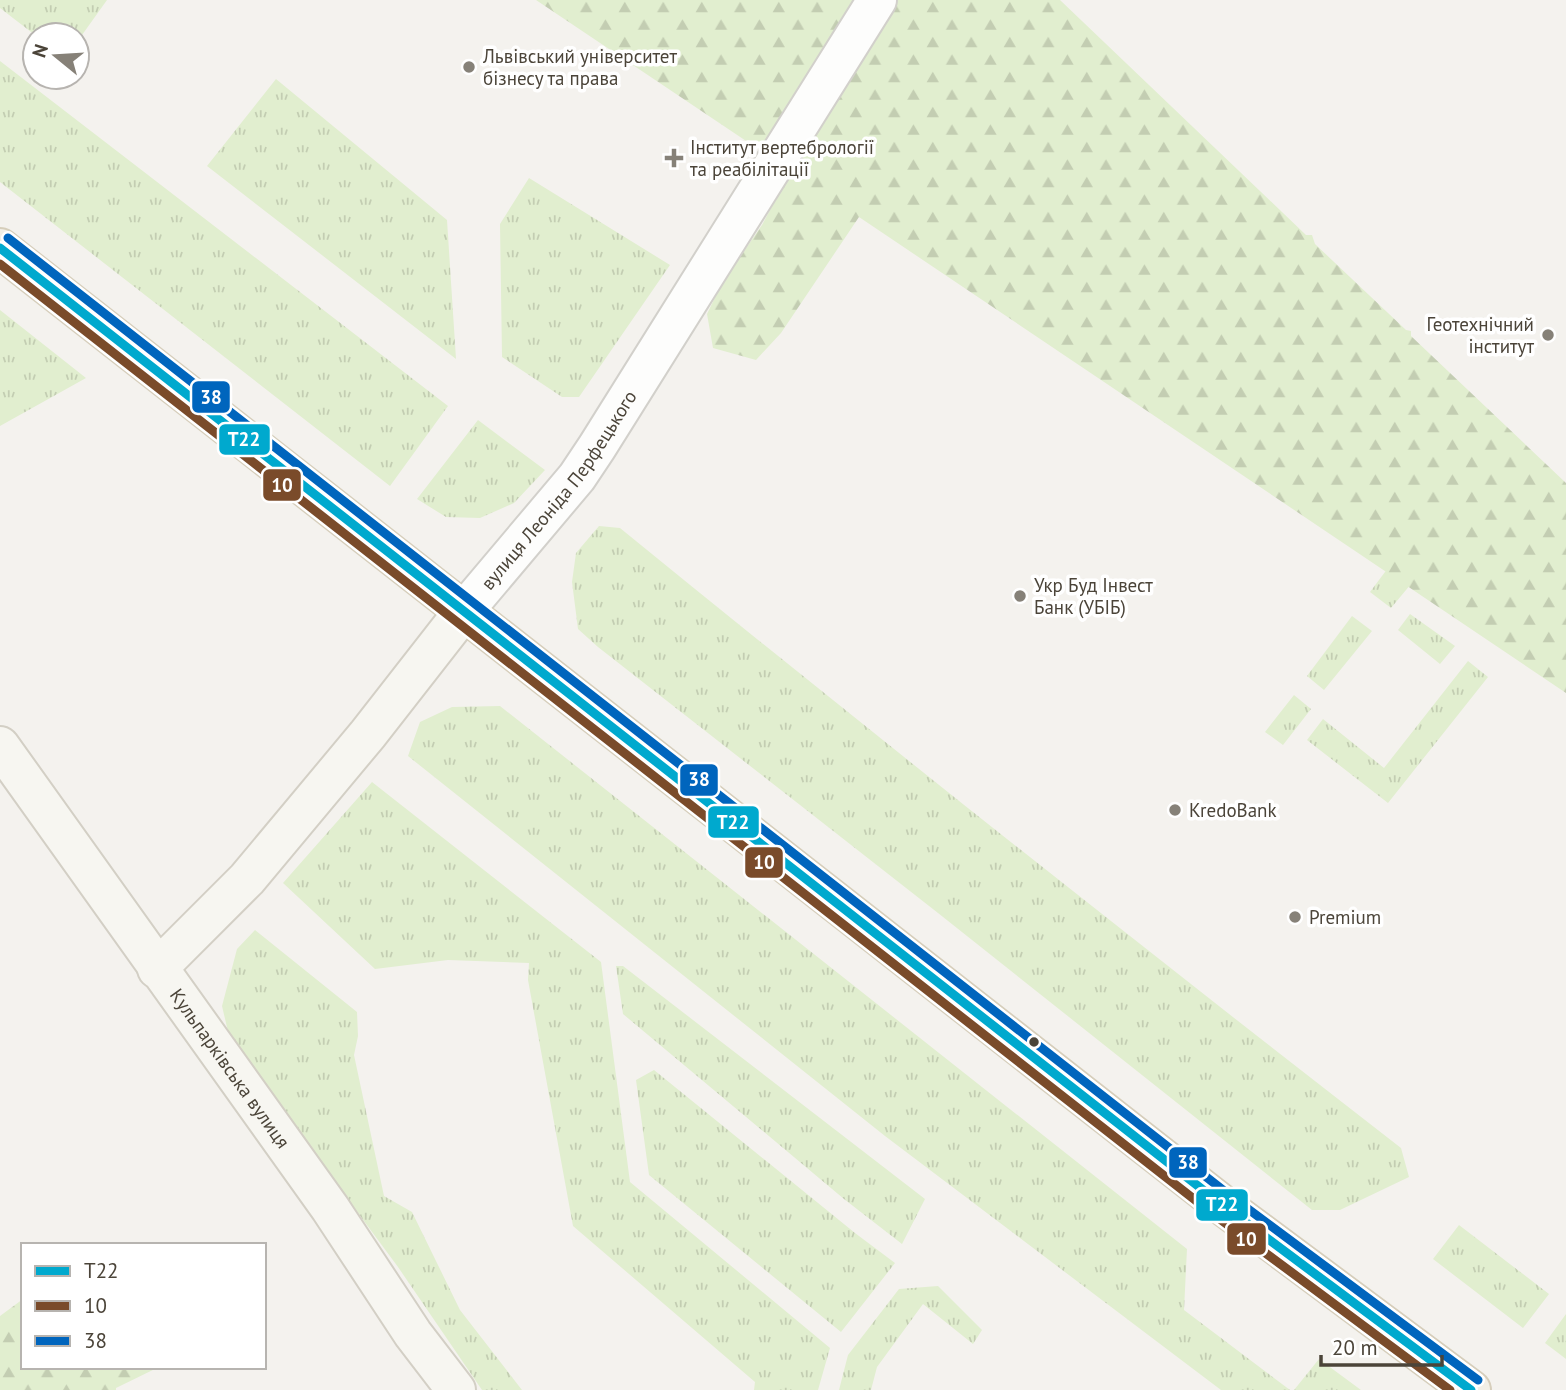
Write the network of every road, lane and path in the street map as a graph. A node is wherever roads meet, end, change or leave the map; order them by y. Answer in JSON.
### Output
{"nodes":[{"id":1,"x":877,"y":0,"type":"edge"},
{"id":2,"x":0,"y":247,"type":"edge"},
{"id":3,"x":464,"y":611,"type":"junction"},
{"id":4,"x":0,"y":746,"type":"edge"},
{"id":5,"x":158,"y":969,"type":"junction"},
{"id":6,"x":457,"y":1390,"type":"edge"},
{"id":7,"x":1471,"y":1390,"type":"edge"}],
"edges":[{"from":1,"to":3,"type":"street","name":"вулиця Леоніда Перфецького"},
{"from":2,"to":3,"type":"main road"},
{"from":3,"to":5,"type":"street","name":"вулиця Леоніда Перфецького"},
{"from":3,"to":7,"type":"main road"},
{"from":4,"to":5,"type":"street","name":"Кульпарківська вулиця"},
{"from":5,"to":6,"type":"street","name":"Кульпарківська вулиця"}]}
